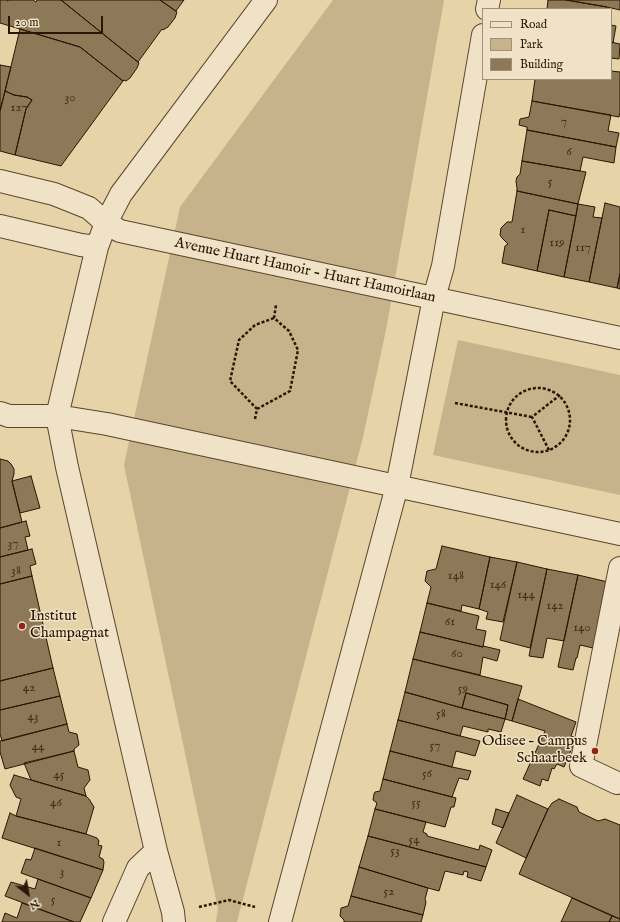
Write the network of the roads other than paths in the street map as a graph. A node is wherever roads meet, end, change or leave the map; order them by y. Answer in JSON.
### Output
{"nodes":[{"id":1,"x":266,"y":0,"type":"edge"},
{"id":2,"x":482,"y":41,"type":"edge"},
{"id":3,"x":0,"y":181,"type":"edge"},
{"id":4,"x":106,"y":223,"type":"junction"},
{"id":5,"x":0,"y":226,"type":"edge"},
{"id":6,"x":96,"y":246,"type":"junction"},
{"id":7,"x":434,"y":298,"type":"junction"},
{"id":8,"x":620,"y":338,"type":"edge"},
{"id":9,"x":0,"y":413,"type":"edge"},
{"id":10,"x":57,"y":416,"type":"junction"},
{"id":11,"x":397,"y":486,"type":"junction"},
{"id":12,"x":620,"y":534,"type":"edge"},
{"id":13,"x":620,"y":568,"type":"edge"},
{"id":14,"x":617,"y":783,"type":"dead end"},
{"id":15,"x":156,"y":851,"type":"junction"},
{"id":16,"x":173,"y":917,"type":"edge"},
{"id":17,"x":281,"y":918,"type":"edge"},
{"id":18,"x":114,"y":922,"type":"edge"}],
"edges":[{"from":1,"to":4,"type":"street"},
{"from":2,"to":7,"type":"street"},
{"from":3,"to":4,"type":"street","name":"Avenue Huart Hamoir - Huart Hamoirlaan"},
{"from":4,"to":6,"type":"street"},
{"from":4,"to":7,"type":"street","name":"Avenue Huart Hamoir - Huart Hamoirlaan"},
{"from":5,"to":6,"type":"street"},
{"from":6,"to":10,"type":"street"},
{"from":7,"to":8,"type":"street","name":"Avenue Huart Hamoir - Huart Hamoirlaan"},
{"from":7,"to":11,"type":"street"},
{"from":9,"to":10,"type":"street"},
{"from":10,"to":11,"type":"street"},
{"from":10,"to":15,"type":"street"},
{"from":11,"to":12,"type":"street"},
{"from":11,"to":17,"type":"street"},
{"from":13,"to":14,"type":"street"},
{"from":15,"to":16,"type":"street"},
{"from":15,"to":18,"type":"street"}]}
